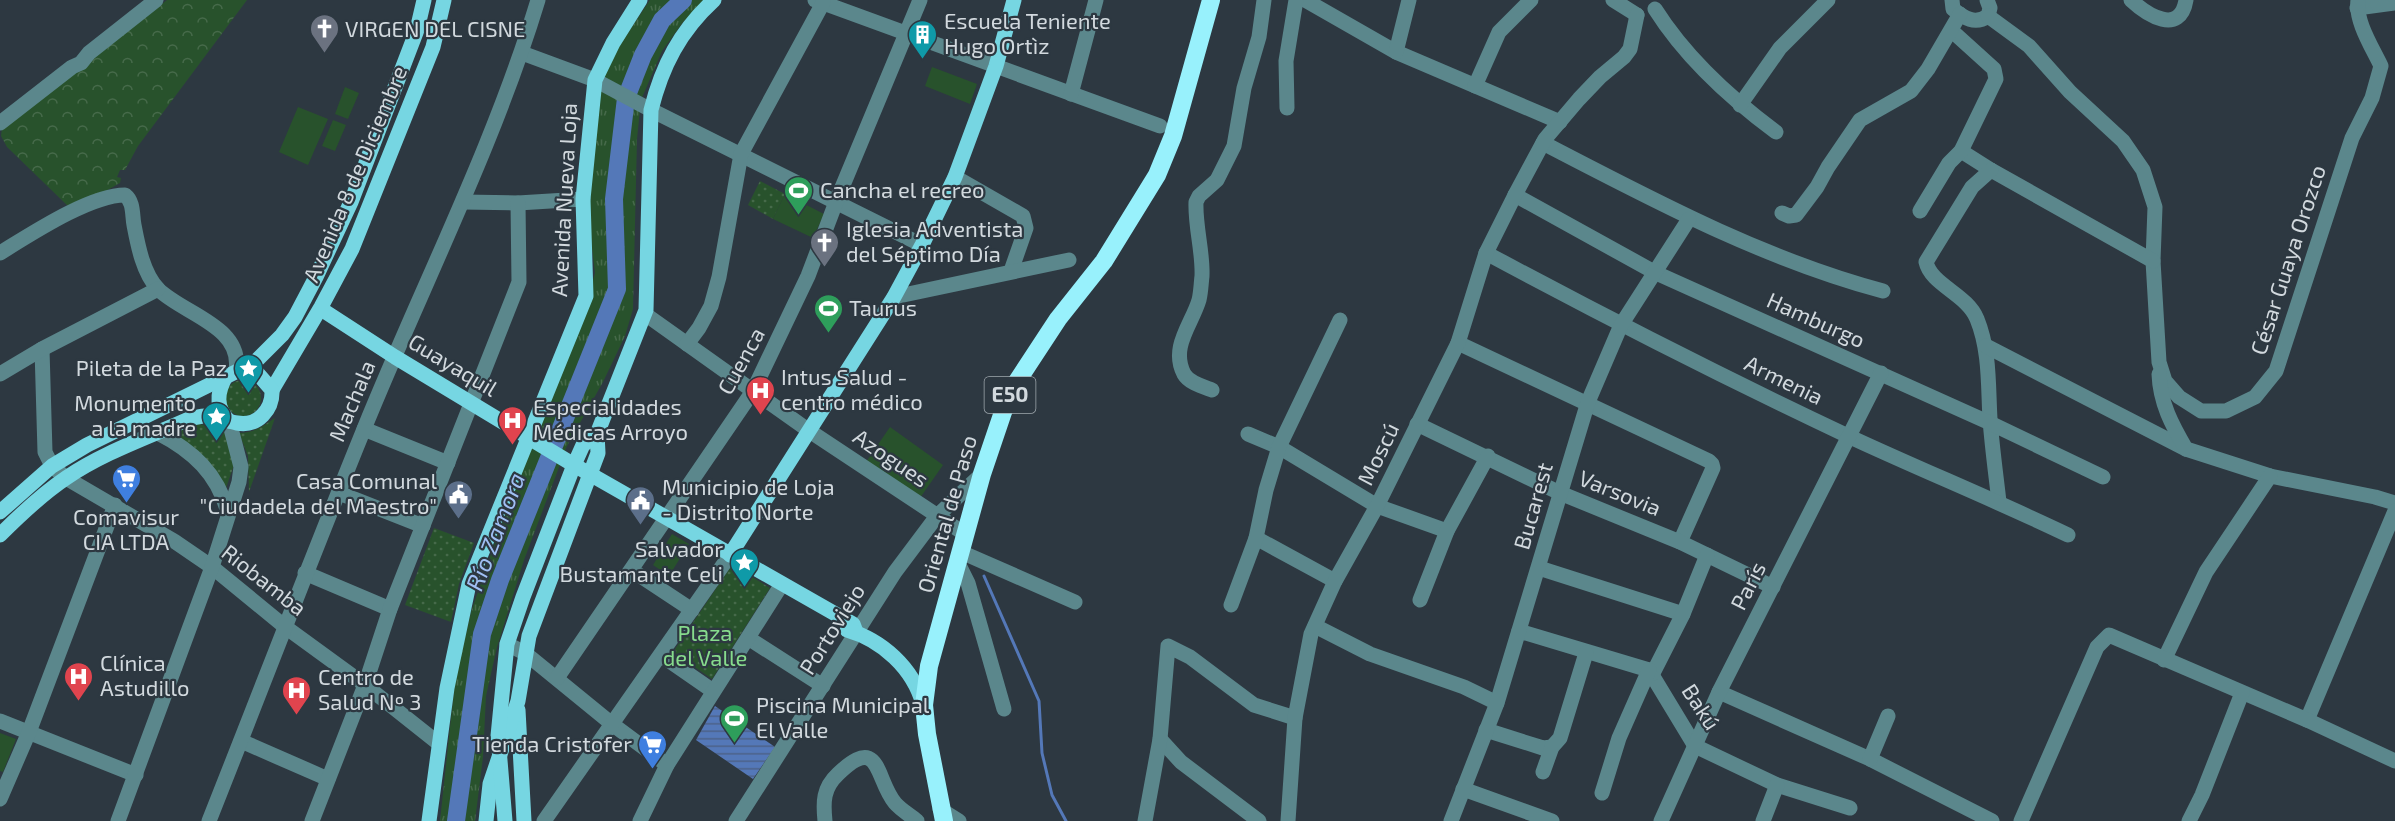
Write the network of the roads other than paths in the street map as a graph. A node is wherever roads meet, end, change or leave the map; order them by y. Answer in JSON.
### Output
{"nodes":[{"id":1,"x":156,"y":0,"type":"edge"},
{"id":2,"x":424,"y":0,"type":"edge"},
{"id":3,"x":444,"y":0,"type":"edge"},
{"id":4,"x":538,"y":0,"type":"edge"},
{"id":5,"x":640,"y":0,"type":"edge"},
{"id":6,"x":714,"y":0,"type":"edge"},
{"id":7,"x":920,"y":0,"type":"edge"},
{"id":8,"x":1014,"y":0,"type":"edge"},
{"id":9,"x":1096,"y":0,"type":"edge"},
{"id":10,"x":1209,"y":0,"type":"edge"},
{"id":11,"x":1264,"y":0,"type":"edge"},
{"id":12,"x":1409,"y":0,"type":"edge"},
{"id":13,"x":1531,"y":0,"type":"edge"},
{"id":14,"x":1613,"y":0,"type":"edge"},
{"id":15,"x":1828,"y":0,"type":"edge"},
{"id":16,"x":1952,"y":0,"type":"edge"},
{"id":17,"x":1987,"y":0,"type":"edge"},
{"id":18,"x":2130,"y":0,"type":"edge"},
{"id":19,"x":2186,"y":0,"type":"edge"},
{"id":20,"x":1306,"y":1,"type":"edge"},
{"id":21,"x":819,"y":2,"type":"edge"},
{"id":22,"x":2395,"y":3,"type":"edge"},
{"id":23,"x":1661,"y":4,"type":"edge"},
{"id":24,"x":2358,"y":4,"type":"edge"},
{"id":25,"x":1960,"y":14,"type":"junction"},
{"id":26,"x":1637,"y":15,"type":"junction"},
{"id":27,"x":1988,"y":16,"type":"junction"},
{"id":28,"x":1952,"y":31,"type":"junction"},
{"id":29,"x":908,"y":34,"type":"junction"},
{"id":30,"x":1396,"y":52,"type":"junction"},
{"id":31,"x":522,"y":53,"type":"junction"},
{"id":32,"x":996,"y":66,"type":"junction"},
{"id":33,"x":595,"y":80,"type":"junction"},
{"id":34,"x":1475,"y":86,"type":"junction"},
{"id":35,"x":1071,"y":94,"type":"junction"},
{"id":36,"x":1740,"y":105,"type":"junction"},
{"id":37,"x":1287,"y":108,"type":"dead end"},
{"id":38,"x":651,"y":110,"type":"junction"},
{"id":39,"x":1560,"y":122,"type":"junction"},
{"id":40,"x":0,"y":123,"type":"edge"},
{"id":41,"x":1160,"y":126,"type":"dead end"},
{"id":42,"x":1776,"y":132,"type":"dead end"},
{"id":43,"x":1543,"y":143,"type":"junction"},
{"id":44,"x":1961,"y":151,"type":"junction"},
{"id":45,"x":741,"y":154,"type":"junction"},
{"id":46,"x":1990,"y":170,"type":"junction"},
{"id":47,"x":955,"y":177,"type":"junction"},
{"id":48,"x":1515,"y":195,"type":"junction"},
{"id":49,"x":583,"y":199,"type":"junction"},
{"id":50,"x":463,"y":202,"type":"junction"},
{"id":51,"x":836,"y":202,"type":"junction"},
{"id":52,"x":518,"y":203,"type":"junction"},
{"id":53,"x":1920,"y":211,"type":"dead end"},
{"id":54,"x":1782,"y":213,"type":"dead end"},
{"id":55,"x":1689,"y":219,"type":"junction"},
{"id":56,"x":922,"y":246,"type":"junction"},
{"id":57,"x":0,"y":253,"type":"edge"},
{"id":58,"x":1486,"y":253,"type":"junction"},
{"id":59,"x":1070,"y":260,"type":"dead end"},
{"id":60,"x":2153,"y":261,"type":"junction"},
{"id":61,"x":1011,"y":271,"type":"junction"},
{"id":62,"x":1656,"y":273,"type":"junction"},
{"id":63,"x":158,"y":289,"type":"junction"},
{"id":64,"x":1883,"y":291,"type":"dead end"},
{"id":65,"x":894,"y":297,"type":"junction"},
{"id":66,"x":321,"y":309,"type":"junction"},
{"id":67,"x":645,"y":314,"type":"junction"},
{"id":68,"x":1340,"y":320,"type":"dead end"},
{"id":69,"x":1621,"y":325,"type":"junction"},
{"id":70,"x":1458,"y":342,"type":"junction"},
{"id":71,"x":687,"y":344,"type":"junction"},
{"id":72,"x":1986,"y":346,"type":"junction"},
{"id":73,"x":42,"y":349,"type":"junction"},
{"id":74,"x":395,"y":357,"type":"junction"},
{"id":75,"x":2159,"y":362,"type":"junction"},
{"id":76,"x":235,"y":372,"type":"junction"},
{"id":77,"x":1881,"y":373,"type":"junction"},
{"id":78,"x":0,"y":374,"type":"edge"},
{"id":79,"x":272,"y":390,"type":"junction"},
{"id":80,"x":1212,"y":390,"type":"dead end"},
{"id":81,"x":753,"y":391,"type":"junction"},
{"id":82,"x":471,"y":402,"type":"junction"},
{"id":83,"x":1588,"y":402,"type":"junction"},
{"id":84,"x":230,"y":421,"type":"junction"},
{"id":85,"x":1990,"y":423,"type":"junction"},
{"id":86,"x":1418,"y":424,"type":"junction"},
{"id":87,"x":364,"y":429,"type":"junction"},
{"id":88,"x":808,"y":430,"type":"junction"},
{"id":89,"x":158,"y":433,"type":"junction"},
{"id":90,"x":597,"y":434,"type":"junction"},
{"id":91,"x":1248,"y":434,"type":"dead end"},
{"id":92,"x":528,"y":436,"type":"junction"},
{"id":93,"x":1849,"y":436,"type":"junction"},
{"id":94,"x":1279,"y":447,"type":"junction"},
{"id":95,"x":2186,"y":449,"type":"junction"},
{"id":96,"x":1488,"y":456,"type":"junction"},
{"id":97,"x":448,"y":463,"type":"junction"},
{"id":98,"x":574,"y":465,"type":"junction"},
{"id":99,"x":52,"y":466,"type":"junction"},
{"id":100,"x":590,"y":474,"type":"junction"},
{"id":101,"x":982,"y":474,"type":"junction"},
{"id":102,"x":2270,"y":476,"type":"junction"},
{"id":103,"x":2103,"y":477,"type":"dead end"},
{"id":104,"x":66,"y":478,"type":"junction"},
{"id":105,"x":339,"y":493,"type":"junction"},
{"id":106,"x":1560,"y":493,"type":"junction"},
{"id":107,"x":1999,"y":502,"type":"junction"},
{"id":108,"x":2395,"y":503,"type":"edge"},
{"id":109,"x":115,"y":505,"type":"junction"},
{"id":110,"x":1377,"y":506,"type":"junction"},
{"id":111,"x":2395,"y":511,"type":"edge"},
{"id":112,"x":0,"y":512,"type":"edge"},
{"id":113,"x":228,"y":513,"type":"junction"},
{"id":114,"x":937,"y":516,"type":"junction"},
{"id":115,"x":669,"y":518,"type":"junction"},
{"id":116,"x":423,"y":526,"type":"junction"},
{"id":117,"x":1447,"y":531,"type":"junction"},
{"id":118,"x":965,"y":534,"type":"junction"},
{"id":119,"x":0,"y":535,"type":"edge"},
{"id":120,"x":2068,"y":535,"type":"dead end"},
{"id":121,"x":1256,"y":538,"type":"junction"},
{"id":122,"x":1680,"y":542,"type":"junction"},
{"id":123,"x":730,"y":555,"type":"junction"},
{"id":124,"x":1707,"y":555,"type":"junction"},
{"id":125,"x":959,"y":557,"type":"junction"},
{"id":126,"x":212,"y":567,"type":"junction"},
{"id":127,"x":1539,"y":568,"type":"junction"},
{"id":128,"x":633,"y":571,"type":"junction"},
{"id":129,"x":305,"y":573,"type":"junction"},
{"id":130,"x":1335,"y":581,"type":"junction"},
{"id":131,"x":782,"y":584,"type":"junction"},
{"id":132,"x":1773,"y":587,"type":"junction"},
{"id":133,"x":1420,"y":600,"type":"dead end"},
{"id":134,"x":1075,"y":602,"type":"dead end"},
{"id":135,"x":1231,"y":605,"type":"dead end"},
{"id":136,"x":390,"y":609,"type":"junction"},
{"id":137,"x":692,"y":610,"type":"junction"},
{"id":138,"x":1683,"y":614,"type":"junction"},
{"id":139,"x":284,"y":626,"type":"junction"},
{"id":140,"x":1315,"y":626,"type":"junction"},
{"id":141,"x":1519,"y":630,"type":"junction"},
{"id":142,"x":856,"y":632,"type":"junction"},
{"id":143,"x":748,"y":638,"type":"junction"},
{"id":144,"x":507,"y":644,"type":"junction"},
{"id":145,"x":1586,"y":652,"type":"junction"},
{"id":146,"x":525,"y":653,"type":"junction"},
{"id":147,"x":661,"y":655,"type":"junction"},
{"id":148,"x":2164,"y":660,"type":"junction"},
{"id":149,"x":1651,"y":671,"type":"junction"},
{"id":150,"x":557,"y":678,"type":"junction"},
{"id":151,"x":364,"y":685,"type":"junction"},
{"id":152,"x":823,"y":687,"type":"junction"},
{"id":153,"x":713,"y":691,"type":"junction"},
{"id":154,"x":1719,"y":692,"type":"junction"},
{"id":155,"x":2242,"y":693,"type":"junction"},
{"id":156,"x":518,"y":701,"type":"junction"},
{"id":157,"x":1497,"y":703,"type":"junction"},
{"id":158,"x":924,"y":705,"type":"junction"},
{"id":159,"x":1004,"y":709,"type":"dead end"},
{"id":160,"x":1888,"y":717,"type":"dead end"},
{"id":161,"x":1295,"y":718,"type":"junction"},
{"id":162,"x":2307,"y":720,"type":"junction"},
{"id":163,"x":0,"y":721,"type":"edge"},
{"id":164,"x":612,"y":724,"type":"junction"},
{"id":165,"x":1486,"y":730,"type":"junction"},
{"id":166,"x":29,"y":732,"type":"junction"},
{"id":167,"x":1160,"y":738,"type":"junction"},
{"id":168,"x":241,"y":741,"type":"junction"},
{"id":169,"x":438,"y":743,"type":"junction"},
{"id":170,"x":1695,"y":746,"type":"junction"},
{"id":171,"x":1552,"y":747,"type":"junction"},
{"id":172,"x":499,"y":756,"type":"junction"},
{"id":173,"x":1870,"y":759,"type":"junction"},
{"id":174,"x":2395,"y":761,"type":"edge"},
{"id":175,"x":667,"y":765,"type":"junction"},
{"id":176,"x":1543,"y":772,"type":"dead end"},
{"id":177,"x":136,"y":775,"type":"junction"},
{"id":178,"x":328,"y":779,"type":"junction"},
{"id":179,"x":1778,"y":785,"type":"junction"},
{"id":180,"x":1463,"y":789,"type":"junction"},
{"id":181,"x":1602,"y":793,"type":"dead end"},
{"id":182,"x":0,"y":799,"type":"edge"},
{"id":183,"x":1850,"y":808,"type":"dead end"},
{"id":184,"x":942,"y":815,"type":"edge"},
{"id":185,"x":118,"y":821,"type":"edge"},
{"id":186,"x":209,"y":821,"type":"edge"},
{"id":187,"x":312,"y":821,"type":"edge"},
{"id":188,"x":429,"y":821,"type":"edge"},
{"id":189,"x":486,"y":821,"type":"edge"},
{"id":190,"x":505,"y":821,"type":"edge"},
{"id":191,"x":524,"y":821,"type":"edge"},
{"id":192,"x":544,"y":821,"type":"edge"},
{"id":193,"x":640,"y":821,"type":"edge"},
{"id":194,"x":736,"y":821,"type":"edge"},
{"id":195,"x":825,"y":821,"type":"edge"},
{"id":196,"x":916,"y":821,"type":"edge"},
{"id":197,"x":959,"y":821,"type":"edge"},
{"id":198,"x":1144,"y":821,"type":"edge"},
{"id":199,"x":1259,"y":821,"type":"edge"},
{"id":200,"x":1288,"y":821,"type":"edge"},
{"id":201,"x":1451,"y":821,"type":"edge"},
{"id":202,"x":1552,"y":821,"type":"edge"},
{"id":203,"x":1661,"y":821,"type":"edge"},
{"id":204,"x":1763,"y":821,"type":"edge"},
{"id":205,"x":1992,"y":821,"type":"edge"},
{"id":206,"x":2021,"y":821,"type":"edge"},
{"id":207,"x":2189,"y":821,"type":"edge"}],
"edges":[{"from":1,"to":40,"type":"street"},
{"from":2,"to":76,"type":"main road","name":"Avenida 8 de Diciembre"},
{"from":3,"to":66,"type":"main road","name":"Avenida 8 de Diciembre"},
{"from":4,"to":31,"type":"street","name":"Machala"},
{"from":5,"to":33,"type":"main road","name":"Avenida Nueva Loja"},
{"from":6,"to":38,"type":"main road"},
{"from":7,"to":29,"type":"street","name":"Cuenca"},
{"from":8,"to":32,"type":"main road"},
{"from":9,"to":35,"type":"street"},
{"from":10,"to":101,"type":"highway","name":"Oriental de Paso","number":"E50"},
{"from":11,"to":80,"type":"street"},
{"from":12,"to":30,"type":"street"},
{"from":13,"to":34,"type":"street"},
{"from":14,"to":26,"type":"street"},
{"from":15,"to":36,"type":"street"},
{"from":16,"to":25,"type":"street"},
{"from":17,"to":27,"type":"street"},
{"from":18,"to":19,"type":"street"},
{"from":20,"to":30,"type":"street"},
{"from":20,"to":37,"type":"street"},
{"from":21,"to":29,"type":"street"},
{"from":21,"to":45,"type":"street"},
{"from":22,"to":24,"type":"street"},
{"from":23,"to":26,"type":"street"},
{"from":23,"to":36,"type":"street"},
{"from":24,"to":75,"type":"street","name":"César Guaya Orozco"},
{"from":25,"to":27,"type":"street"},
{"from":25,"to":28,"type":"street"},
{"from":26,"to":39,"type":"street","name":"Moscú"},
{"from":27,"to":60,"type":"street","name":"César Guaya Orozco"},
{"from":28,"to":44,"type":"street"},
{"from":28,"to":54,"type":"street"},
{"from":29,"to":32,"type":"street"},
{"from":29,"to":51,"type":"street","name":"Cuenca"},
{"from":30,"to":34,"type":"street"},
{"from":31,"to":33,"type":"street"},
{"from":31,"to":50,"type":"street","name":"Machala"},
{"from":32,"to":35,"type":"street"},
{"from":32,"to":47,"type":"main road"},
{"from":33,"to":38,"type":"street"},
{"from":33,"to":49,"type":"main road","name":"Avenida Nueva Loja"},
{"from":34,"to":39,"type":"street"},
{"from":35,"to":41,"type":"street"},
{"from":36,"to":42,"type":"street"},
{"from":38,"to":45,"type":"street"},
{"from":38,"to":67,"type":"main road"},
{"from":39,"to":43,"type":"street","name":"Moscú"},
{"from":43,"to":48,"type":"street","name":"Moscú"},
{"from":43,"to":55,"type":"street"},
{"from":44,"to":46,"type":"street"},
{"from":44,"to":53,"type":"street"},
{"from":45,"to":51,"type":"street"},
{"from":45,"to":71,"type":"street"},
{"from":46,"to":60,"type":"street"},
{"from":46,"to":72,"type":"street"},
{"from":47,"to":56,"type":"main road"},
{"from":47,"to":61,"type":"street"},
{"from":48,"to":58,"type":"street","name":"Moscú"},
{"from":48,"to":62,"type":"street","name":"Hamburgo"},
{"from":49,"to":52,"type":"street"},
{"from":49,"to":92,"type":"main road","name":"Avenida Nueva Loja"},
{"from":50,"to":52,"type":"street"},
{"from":50,"to":74,"type":"street","name":"Machala"},
{"from":51,"to":56,"type":"street"},
{"from":51,"to":81,"type":"street","name":"Cuenca"},
{"from":52,"to":82,"type":"street"},
{"from":55,"to":62,"type":"street","name":"Bucarest"},
{"from":55,"to":64,"type":"street"},
{"from":56,"to":65,"type":"main road"},
{"from":57,"to":63,"type":"street"},
{"from":58,"to":69,"type":"street","name":"Armenia"},
{"from":58,"to":70,"type":"street","name":"Moscú"},
{"from":59,"to":61,"type":"street"},
{"from":60,"to":75,"type":"street","name":"César Guaya Orozco"},
{"from":61,"to":65,"type":"street"},
{"from":62,"to":69,"type":"street","name":"Bucarest"},
{"from":62,"to":77,"type":"street","name":"Hamburgo"},
{"from":63,"to":73,"type":"street"},
{"from":63,"to":76,"type":"street"},
{"from":65,"to":88,"type":"main road"},
{"from":66,"to":74,"type":"main road","name":"Guayaquil"},
{"from":66,"to":79,"type":"main road","name":"Avenida 8 de Diciembre"},
{"from":67,"to":71,"type":"street","name":"Azogues"},
{"from":67,"to":90,"type":"main road"},
{"from":68,"to":94,"type":"street"},
{"from":69,"to":83,"type":"street","name":"Bucarest"},
{"from":69,"to":93,"type":"street","name":"Armenia"},
{"from":70,"to":83,"type":"street"},
{"from":70,"to":86,"type":"street","name":"Moscú"},
{"from":71,"to":81,"type":"street","name":"Azogues"},
{"from":72,"to":85,"type":"street"},
{"from":72,"to":95,"type":"street"},
{"from":73,"to":78,"type":"street"},
{"from":73,"to":99,"type":"street"},
{"from":74,"to":82,"type":"main road","name":"Guayaquil"},
{"from":74,"to":87,"type":"street","name":"Machala"},
{"from":75,"to":95,"type":"street"},
{"from":76,"to":79,"type":"main road"},
{"from":76,"to":84,"type":"main road"},
{"from":76,"to":99,"type":"main road","name":"Avenida 8 de Diciembre"},
{"from":77,"to":85,"type":"street","name":"Hamburgo"},
{"from":77,"to":93,"type":"street","name":"París"},
{"from":79,"to":84,"type":"main road"},
{"from":81,"to":88,"type":"street","name":"Azogues"},
{"from":81,"to":115,"type":"street","name":"Cuenca"},
{"from":82,"to":92,"type":"main road","name":"Guayaquil"},
{"from":82,"to":97,"type":"street"},
{"from":83,"to":106,"type":"street","name":"Bucarest"},
{"from":83,"to":122,"type":"street"},
{"from":84,"to":89,"type":"main road"},
{"from":84,"to":113,"type":"street"},
{"from":85,"to":103,"type":"street","name":"Hamburgo"},
{"from":85,"to":107,"type":"street"},
{"from":86,"to":96,"type":"street","name":"Varsovia"},
{"from":86,"to":110,"type":"street","name":"Moscú"},
{"from":87,"to":97,"type":"street"},
{"from":87,"to":105,"type":"street","name":"Machala"},
{"from":88,"to":114,"type":"street","name":"Azogues"},
{"from":88,"to":123,"type":"main road"},
{"from":89,"to":104,"type":"main road"},
{"from":89,"to":113,"type":"street"},
{"from":90,"to":98,"type":"main road"},
{"from":90,"to":100,"type":"main road"},
{"from":91,"to":94,"type":"street"},
{"from":92,"to":98,"type":"main road","name":"Guayaquil"},
{"from":92,"to":169,"type":"main road","name":"Avenida Nueva Loja"},
{"from":93,"to":107,"type":"street","name":"Armenia"},
{"from":93,"to":132,"type":"street","name":"París"},
{"from":94,"to":110,"type":"street"},
{"from":94,"to":121,"type":"street"},
{"from":95,"to":102,"type":"street"},
{"from":96,"to":106,"type":"street","name":"Varsovia"},
{"from":96,"to":117,"type":"street"},
{"from":97,"to":116,"type":"street"},
{"from":98,"to":100,"type":"main road","name":"Guayaquil"},
{"from":98,"to":144,"type":"main road"},
{"from":99,"to":104,"type":"street","name":"Riobamba"},
{"from":99,"to":112,"type":"main road","name":"Avenida 8 de Diciembre"},
{"from":100,"to":115,"type":"main road","name":"Guayaquil"},
{"from":100,"to":146,"type":"main road"},
{"from":101,"to":114,"type":"street","name":"Portoviejo"},
{"from":101,"to":118,"type":"highway","name":"Oriental de Paso","number":"E50"},
{"from":102,"to":108,"type":"street"},
{"from":102,"to":148,"type":"street"},
{"from":104,"to":109,"type":"street","name":"Riobamba"},
{"from":104,"to":119,"type":"main road"},
{"from":105,"to":116,"type":"street"},
{"from":105,"to":129,"type":"street","name":"Machala"},
{"from":106,"to":122,"type":"street","name":"Varsovia"},
{"from":106,"to":127,"type":"street","name":"Bucarest"},
{"from":107,"to":120,"type":"street","name":"Armenia"},
{"from":109,"to":126,"type":"street","name":"Riobamba"},
{"from":109,"to":166,"type":"street"},
{"from":110,"to":117,"type":"street"},
{"from":110,"to":130,"type":"street","name":"Moscú"},
{"from":111,"to":162,"type":"street"},
{"from":113,"to":126,"type":"street"},
{"from":114,"to":118,"type":"street","name":"Azogues"},
{"from":114,"to":142,"type":"street","name":"Portoviejo"},
{"from":115,"to":123,"type":"main road","name":"Guayaquil"},
{"from":115,"to":128,"type":"street","name":"Cuenca"},
{"from":116,"to":136,"type":"street"},
{"from":117,"to":133,"type":"street"},
{"from":118,"to":125,"type":"highway","name":"Oriental de Paso","number":"E50"},
{"from":121,"to":130,"type":"street"},
{"from":121,"to":135,"type":"street"},
{"from":122,"to":124,"type":"street","name":"Varsovia"},
{"from":123,"to":131,"type":"main road","name":"Guayaquil"},
{"from":123,"to":137,"type":"street"},
{"from":124,"to":132,"type":"street","name":"Varsovia"},
{"from":124,"to":138,"type":"street"},
{"from":125,"to":134,"type":"street"},
{"from":125,"to":158,"type":"highway","name":"Oriental de Paso","number":"E50"},
{"from":125,"to":159,"type":"street"},
{"from":126,"to":139,"type":"street","name":"Riobamba"},
{"from":126,"to":177,"type":"street"},
{"from":127,"to":138,"type":"street"},
{"from":127,"to":141,"type":"street","name":"Bucarest"},
{"from":128,"to":137,"type":"street"},
{"from":128,"to":150,"type":"street","name":"Cuenca"},
{"from":129,"to":136,"type":"street"},
{"from":129,"to":139,"type":"street","name":"Machala"},
{"from":130,"to":140,"type":"street","name":"Moscú"},
{"from":131,"to":142,"type":"main road","name":"Guayaquil"},
{"from":131,"to":143,"type":"street"},
{"from":132,"to":154,"type":"street","name":"París"},
{"from":136,"to":151,"type":"street"},
{"from":137,"to":147,"type":"street"},
{"from":138,"to":149,"type":"street"},
{"from":139,"to":151,"type":"street","name":"Riobamba"},
{"from":139,"to":168,"type":"street","name":"Machala"},
{"from":140,"to":157,"type":"street"},
{"from":140,"to":161,"type":"street","name":"Moscú"},
{"from":141,"to":145,"type":"street"},
{"from":141,"to":157,"type":"street","name":"Bucarest"},
{"from":142,"to":152,"type":"street","name":"Portoviejo"},
{"from":142,"to":158,"type":"main road","name":"Guayaquil"},
{"from":143,"to":152,"type":"street"},
{"from":143,"to":153,"type":"street"},
{"from":144,"to":146,"type":"street"},
{"from":144,"to":172,"type":"main road"},
{"from":145,"to":149,"type":"street"},
{"from":145,"to":171,"type":"street"},
{"from":146,"to":150,"type":"street"},
{"from":146,"to":156,"type":"main road"},
{"from":147,"to":153,"type":"street"},
{"from":147,"to":164,"type":"street"},
{"from":148,"to":155,"type":"street"},
{"from":148,"to":206,"type":"street"},
{"from":149,"to":170,"type":"street","name":"Bakú"},
{"from":149,"to":181,"type":"street"},
{"from":150,"to":164,"type":"street"},
{"from":151,"to":169,"type":"street","name":"Riobamba"},
{"from":151,"to":178,"type":"street"},
{"from":152,"to":194,"type":"street","name":"Portoviejo"},
{"from":153,"to":175,"type":"street"},
{"from":154,"to":170,"type":"street","name":"París"},
{"from":154,"to":173,"type":"street"},
{"from":155,"to":162,"type":"street"},
{"from":155,"to":207,"type":"street"},
{"from":156,"to":172,"type":"main road"},
{"from":156,"to":191,"type":"main road"},
{"from":157,"to":165,"type":"street","name":"Bucarest"},
{"from":158,"to":184,"type":"highway","name":"Oriental de Paso","number":"E50"},
{"from":160,"to":173,"type":"street"},
{"from":161,"to":167,"type":"street"},
{"from":161,"to":200,"type":"street","name":"Moscú"},
{"from":162,"to":174,"type":"street"},
{"from":163,"to":166,"type":"street"},
{"from":164,"to":175,"type":"street"},
{"from":164,"to":192,"type":"street"},
{"from":165,"to":171,"type":"street"},
{"from":165,"to":180,"type":"street","name":"Bucarest"},
{"from":166,"to":177,"type":"street"},
{"from":166,"to":182,"type":"street"},
{"from":167,"to":198,"type":"street"},
{"from":167,"to":199,"type":"street"},
{"from":168,"to":178,"type":"street"},
{"from":168,"to":186,"type":"street","name":"Machala"},
{"from":169,"to":188,"type":"main road","name":"Avenida Nueva Loja"},
{"from":170,"to":179,"type":"street","name":"Bakú"},
{"from":170,"to":203,"type":"street","name":"París"},
{"from":171,"to":176,"type":"street"},
{"from":172,"to":189,"type":"main road"},
{"from":172,"to":190,"type":"main road"},
{"from":173,"to":205,"type":"street"},
{"from":175,"to":193,"type":"street"},
{"from":177,"to":185,"type":"street"},
{"from":178,"to":187,"type":"street"},
{"from":179,"to":183,"type":"street","name":"Bakú"},
{"from":179,"to":204,"type":"street"},
{"from":180,"to":201,"type":"street","name":"Bucarest"},
{"from":180,"to":202,"type":"street"},
{"from":184,"to":197,"type":"street"},
{"from":195,"to":196,"type":"street"}]}
